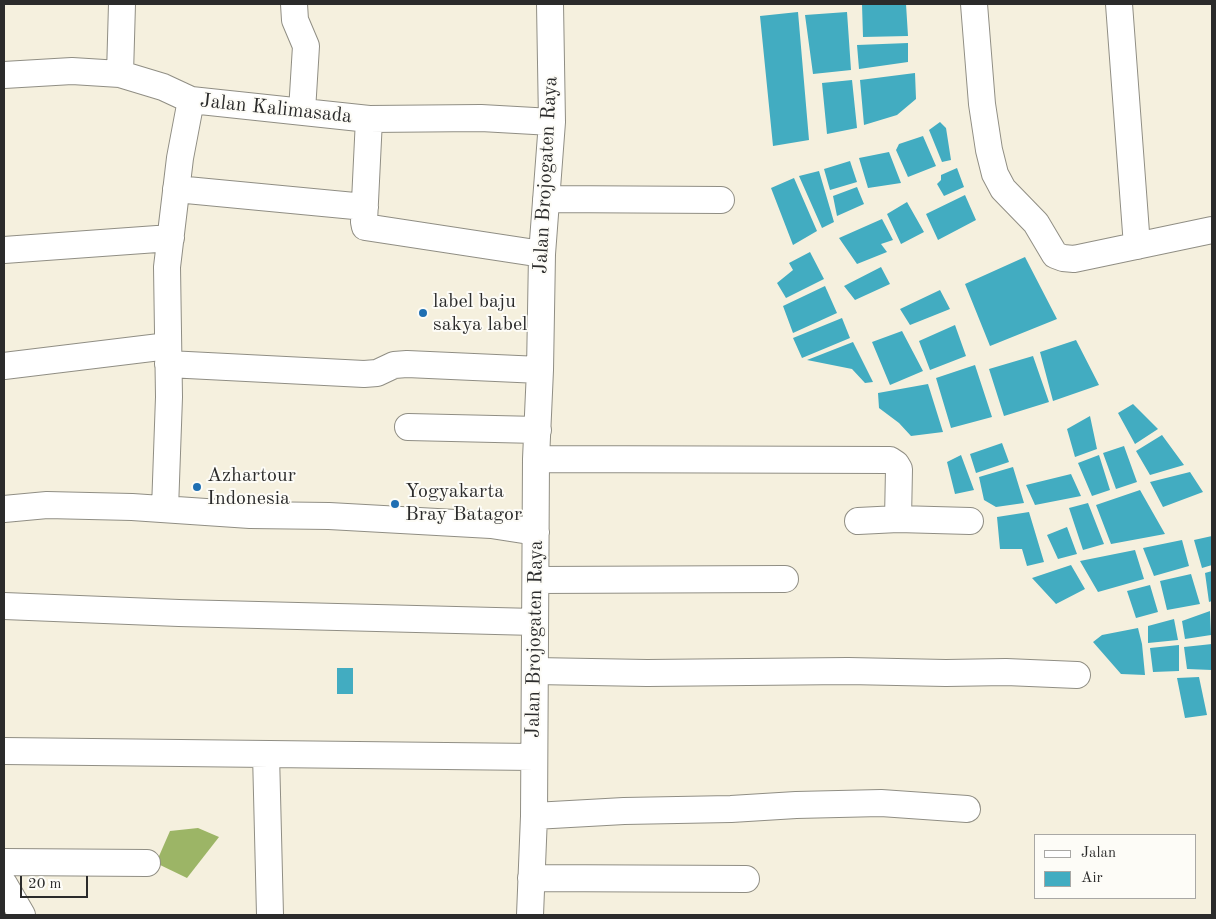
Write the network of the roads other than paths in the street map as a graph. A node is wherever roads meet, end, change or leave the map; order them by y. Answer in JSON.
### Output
{"nodes":[{"id":1,"x":122,"y":4,"type":"edge"},
{"id":2,"x":294,"y":4,"type":"edge"},
{"id":3,"x":550,"y":4,"type":"edge"},
{"id":4,"x":974,"y":4,"type":"edge"},
{"id":5,"x":1119,"y":4,"type":"edge"},
{"id":6,"x":120,"y":74,"type":"junction"},
{"id":7,"x":4,"y":76,"type":"edge"},
{"id":8,"x":191,"y":100,"type":"junction"},
{"id":9,"x":302,"y":111,"type":"junction"},
{"id":10,"x":369,"y":119,"type":"junction"},
{"id":11,"x":552,"y":122,"type":"junction"},
{"id":12,"x":176,"y":189,"type":"junction"},
{"id":13,"x":546,"y":199,"type":"junction"},
{"id":14,"x":722,"y":200,"type":"dead end"},
{"id":15,"x":365,"y":207,"type":"junction"},
{"id":16,"x":1212,"y":230,"type":"edge"},
{"id":17,"x":170,"y":238,"type":"junction"},
{"id":18,"x":1137,"y":246,"type":"junction"},
{"id":19,"x":4,"y":250,"type":"edge"},
{"id":20,"x":542,"y":254,"type":"junction"},
{"id":21,"x":168,"y":355,"type":"junction"},
{"id":22,"x":4,"y":366,"type":"edge"},
{"id":23,"x":540,"y":370,"type":"junction"},
{"id":24,"x":408,"y":427,"type":"dead end"},
{"id":25,"x":538,"y":430,"type":"junction"},
{"id":26,"x":536,"y":459,"type":"junction"},
{"id":27,"x":4,"y":509,"type":"edge"},
{"id":28,"x":165,"y":509,"type":"junction"},
{"id":29,"x":898,"y":519,"type":"junction"},
{"id":30,"x":858,"y":521,"type":"dead end"},
{"id":31,"x":970,"y":521,"type":"dead end"},
{"id":32,"x":536,"y":532,"type":"junction"},
{"id":33,"x":785,"y":579,"type":"dead end"},
{"id":34,"x":536,"y":580,"type":"junction"},
{"id":35,"x":4,"y":606,"type":"edge"},
{"id":36,"x":535,"y":622,"type":"junction"},
{"id":37,"x":535,"y":672,"type":"junction"},
{"id":38,"x":1077,"y":675,"type":"dead end"},
{"id":39,"x":4,"y":751,"type":"edge"},
{"id":40,"x":266,"y":754,"type":"junction"},
{"id":41,"x":534,"y":757,"type":"junction"},
{"id":42,"x":967,"y":810,"type":"dead end"},
{"id":43,"x":534,"y":816,"type":"junction"},
{"id":44,"x":4,"y":862,"type":"edge"},
{"id":45,"x":147,"y":863,"type":"dead end"},
{"id":46,"x":531,"y":878,"type":"junction"},
{"id":47,"x":746,"y":879,"type":"dead end"},
{"id":48,"x":4,"y":884,"type":"edge"},
{"id":49,"x":22,"y":915,"type":"edge"},
{"id":50,"x":270,"y":915,"type":"edge"},
{"id":51,"x":530,"y":915,"type":"edge"}],
"edges":[{"from":1,"to":6,"type":"street"},
{"from":2,"to":9,"type":"street"},
{"from":3,"to":11,"type":"street","name":"Jalan Brojogaten Raya"},
{"from":4,"to":18,"type":"street"},
{"from":5,"to":18,"type":"street"},
{"from":6,"to":7,"type":"street","name":"Jalan Kalimasada"},
{"from":6,"to":8,"type":"street","name":"Jalan Kalimasada"},
{"from":8,"to":9,"type":"street","name":"Jalan Kalimasada"},
{"from":8,"to":12,"type":"street"},
{"from":9,"to":10,"type":"street","name":"Jalan Kalimasada"},
{"from":10,"to":11,"type":"street","name":"Jalan Kalimasada"},
{"from":10,"to":15,"type":"street"},
{"from":11,"to":13,"type":"street","name":"Jalan Brojogaten Raya"},
{"from":12,"to":15,"type":"street"},
{"from":12,"to":17,"type":"street"},
{"from":13,"to":14,"type":"street"},
{"from":13,"to":20,"type":"street","name":"Jalan Brojogaten Raya"},
{"from":15,"to":20,"type":"street"},
{"from":16,"to":18,"type":"street"},
{"from":17,"to":19,"type":"street"},
{"from":17,"to":21,"type":"street"},
{"from":20,"to":23,"type":"street","name":"Jalan Brojogaten Raya"},
{"from":21,"to":22,"type":"street"},
{"from":21,"to":23,"type":"street"},
{"from":21,"to":28,"type":"street"},
{"from":23,"to":25,"type":"street","name":"Jalan Brojogaten Raya"},
{"from":24,"to":25,"type":"street"},
{"from":25,"to":26,"type":"street","name":"Jalan Brojogaten Raya"},
{"from":26,"to":29,"type":"street"},
{"from":26,"to":32,"type":"street","name":"Jalan Brojogaten Raya"},
{"from":27,"to":28,"type":"street"},
{"from":28,"to":32,"type":"street"},
{"from":29,"to":30,"type":"street"},
{"from":29,"to":31,"type":"street"},
{"from":32,"to":34,"type":"street","name":"Jalan Brojogaten Raya"},
{"from":33,"to":34,"type":"street"},
{"from":34,"to":36,"type":"street","name":"Jalan Brojogaten Raya"},
{"from":35,"to":36,"type":"street"},
{"from":36,"to":37,"type":"street","name":"Jalan Brojogaten Raya"},
{"from":37,"to":38,"type":"street"},
{"from":37,"to":41,"type":"street","name":"Jalan Brojogaten Raya"},
{"from":39,"to":40,"type":"street"},
{"from":40,"to":41,"type":"street"},
{"from":40,"to":50,"type":"street"},
{"from":41,"to":43,"type":"street","name":"Jalan Brojogaten Raya"},
{"from":42,"to":43,"type":"street"},
{"from":43,"to":46,"type":"street","name":"Jalan Brojogaten Raya"},
{"from":44,"to":45,"type":"street"},
{"from":46,"to":47,"type":"street"},
{"from":46,"to":51,"type":"street","name":"Jalan Brojogaten Raya"},
{"from":48,"to":49,"type":"street"}]}
